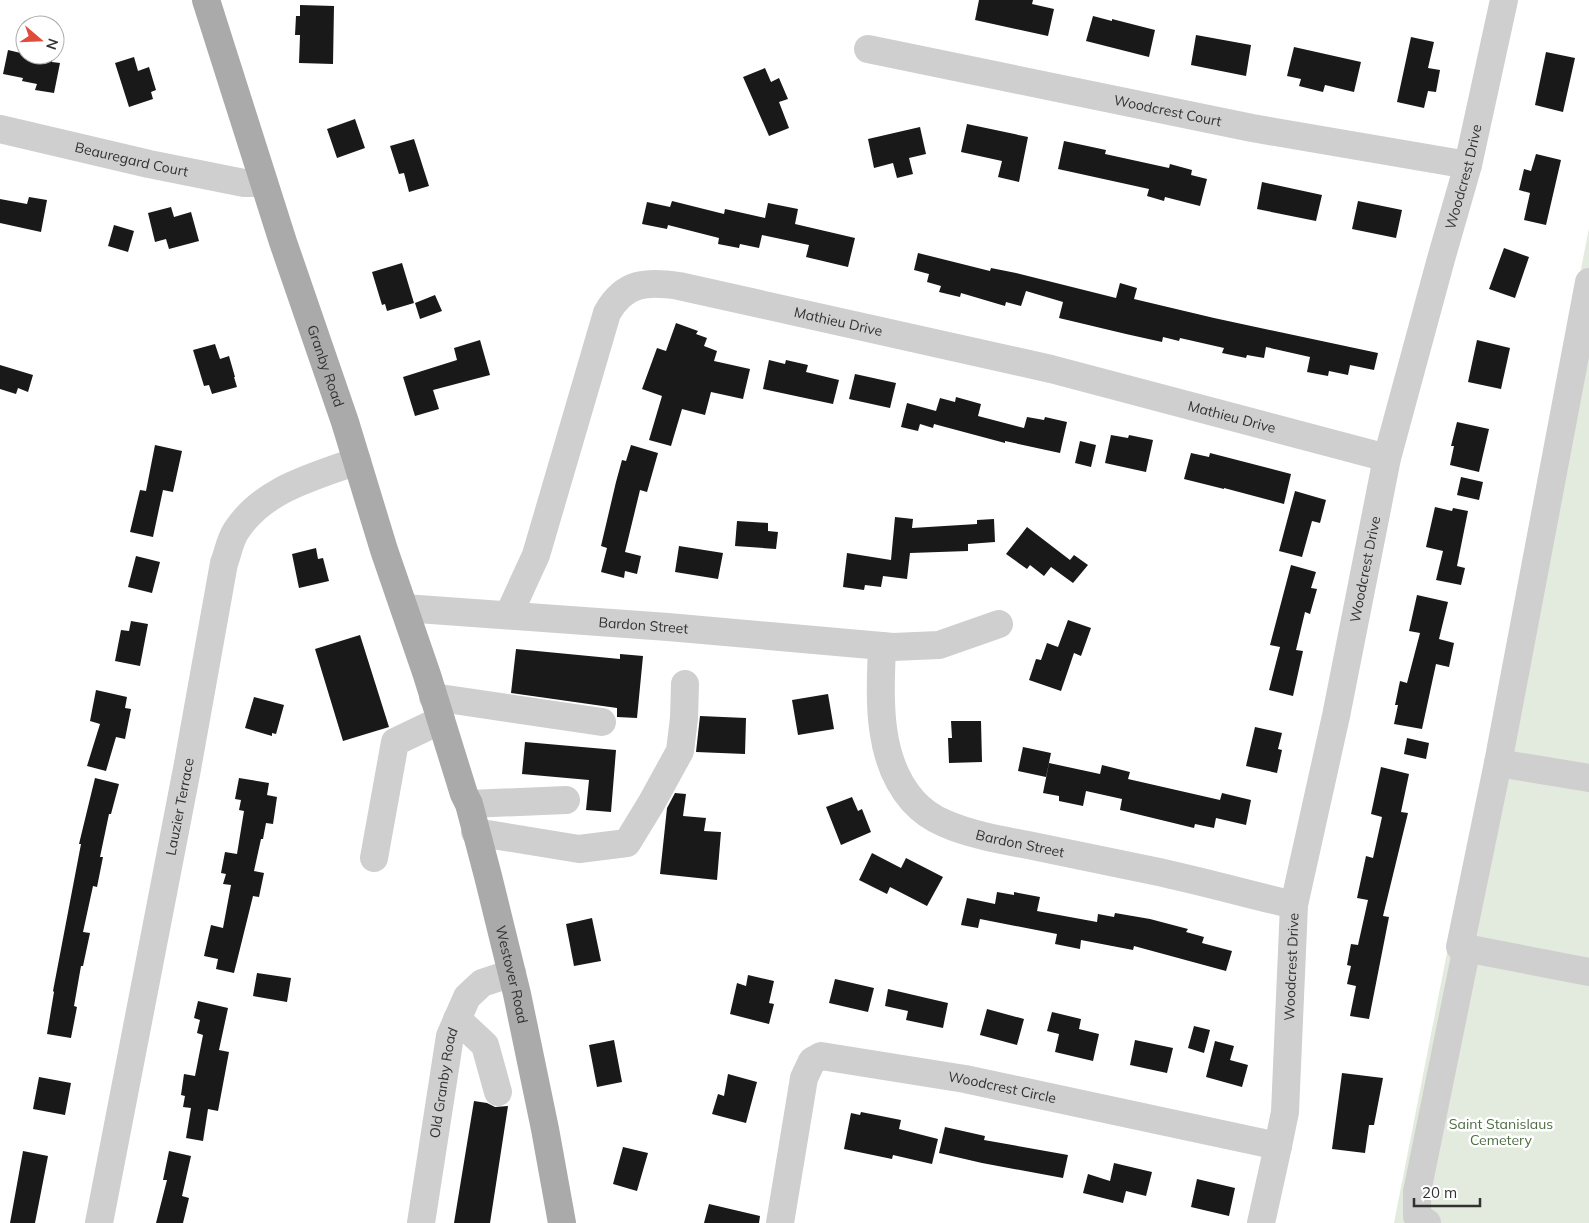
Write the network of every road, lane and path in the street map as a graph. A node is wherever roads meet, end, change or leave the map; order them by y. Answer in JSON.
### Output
{"nodes":[{"id":1,"x":206,"y":0,"type":"edge"},
{"id":2,"x":1504,"y":0,"type":"edge"},
{"id":3,"x":868,"y":48,"type":"dead end"},
{"id":4,"x":0,"y":129,"type":"edge"},
{"id":5,"x":1468,"y":165,"type":"junction"},
{"id":6,"x":264,"y":183,"type":"junction"},
{"id":7,"x":1589,"y":282,"type":"edge"},
{"id":8,"x":1387,"y":458,"type":"junction"},
{"id":9,"x":357,"y":461,"type":"junction"},
{"id":10,"x":404,"y":608,"type":"junction"},
{"id":11,"x":509,"y":614,"type":"junction"},
{"id":12,"x":999,"y":624,"type":"dead end"},
{"id":13,"x":882,"y":646,"type":"junction"},
{"id":14,"x":685,"y":684,"type":"dead end"},
{"id":15,"x":440,"y":716,"type":"junction"},
{"id":16,"x":602,"y":722,"type":"dead end"},
{"id":17,"x":1498,"y":763,"type":"junction"},
{"id":18,"x":1589,"y":778,"type":"edge"},
{"id":19,"x":566,"y":800,"type":"dead end"},
{"id":20,"x":468,"y":804,"type":"junction"},
{"id":21,"x":475,"y":832,"type":"junction"},
{"id":22,"x":374,"y":858,"type":"dead end"},
{"id":23,"x":1294,"y":905,"type":"junction"},
{"id":24,"x":1467,"y":947,"type":"junction"},
{"id":25,"x":1589,"y":972,"type":"edge"},
{"id":26,"x":512,"y":973,"type":"junction"},
{"id":27,"x":457,"y":1019,"type":"junction"},
{"id":28,"x":498,"y":1092,"type":"dead end"},
{"id":29,"x":1278,"y":1146,"type":"junction"},
{"id":30,"x":99,"y":1223,"type":"edge"},
{"id":31,"x":421,"y":1223,"type":"edge"},
{"id":32,"x":562,"y":1223,"type":"edge"},
{"id":33,"x":780,"y":1223,"type":"edge"},
{"id":34,"x":1261,"y":1223,"type":"edge"},
{"id":35,"x":1427,"y":1223,"type":"edge"}],
"edges":[{"from":1,"to":6,"type":"main road","name":"Granby Road"},
{"from":2,"to":5,"type":"street","name":"Woodcrest Drive"},
{"from":3,"to":5,"type":"street","name":"Woodcrest Court"},
{"from":4,"to":6,"type":"street","name":"Beauregard Court"},
{"from":5,"to":8,"type":"street","name":"Woodcrest Drive"},
{"from":6,"to":9,"type":"main road","name":"Granby Road"},
{"from":7,"to":17,"type":"street"},
{"from":8,"to":11,"type":"street","name":"Mathieu Drive"},
{"from":8,"to":23,"type":"street","name":"Woodcrest Drive"},
{"from":9,"to":10,"type":"main road","name":"Granby Road"},
{"from":9,"to":30,"type":"street","name":"Lauzier Terrace"},
{"from":10,"to":11,"type":"street","name":"Bardon Street"},
{"from":10,"to":15,"type":"main road","name":"Granby Road"},
{"from":11,"to":13,"type":"street","name":"Bardon Street"},
{"from":12,"to":13,"type":"street","name":"Bardon Street"},
{"from":13,"to":23,"type":"street","name":"Bardon Street"},
{"from":14,"to":21,"type":"street"},
{"from":15,"to":16,"type":"street"},
{"from":15,"to":20,"type":"main road","name":"Westover Road"},
{"from":15,"to":22,"type":"street"},
{"from":17,"to":18,"type":"street"},
{"from":17,"to":24,"type":"street"},
{"from":19,"to":20,"type":"street"},
{"from":20,"to":21,"type":"main road","name":"Westover Road"},
{"from":21,"to":26,"type":"main road","name":"Westover Road"},
{"from":23,"to":29,"type":"street","name":"Woodcrest Drive"},
{"from":24,"to":25,"type":"street"},
{"from":24,"to":35,"type":"street"},
{"from":26,"to":27,"type":"street","name":"Old Granby Road"},
{"from":26,"to":32,"type":"main road","name":"Westover Road"},
{"from":27,"to":28,"type":"street"},
{"from":27,"to":31,"type":"street","name":"Old Granby Road"},
{"from":29,"to":33,"type":"street","name":"Woodcrest Circle"},
{"from":29,"to":34,"type":"street"}]}
